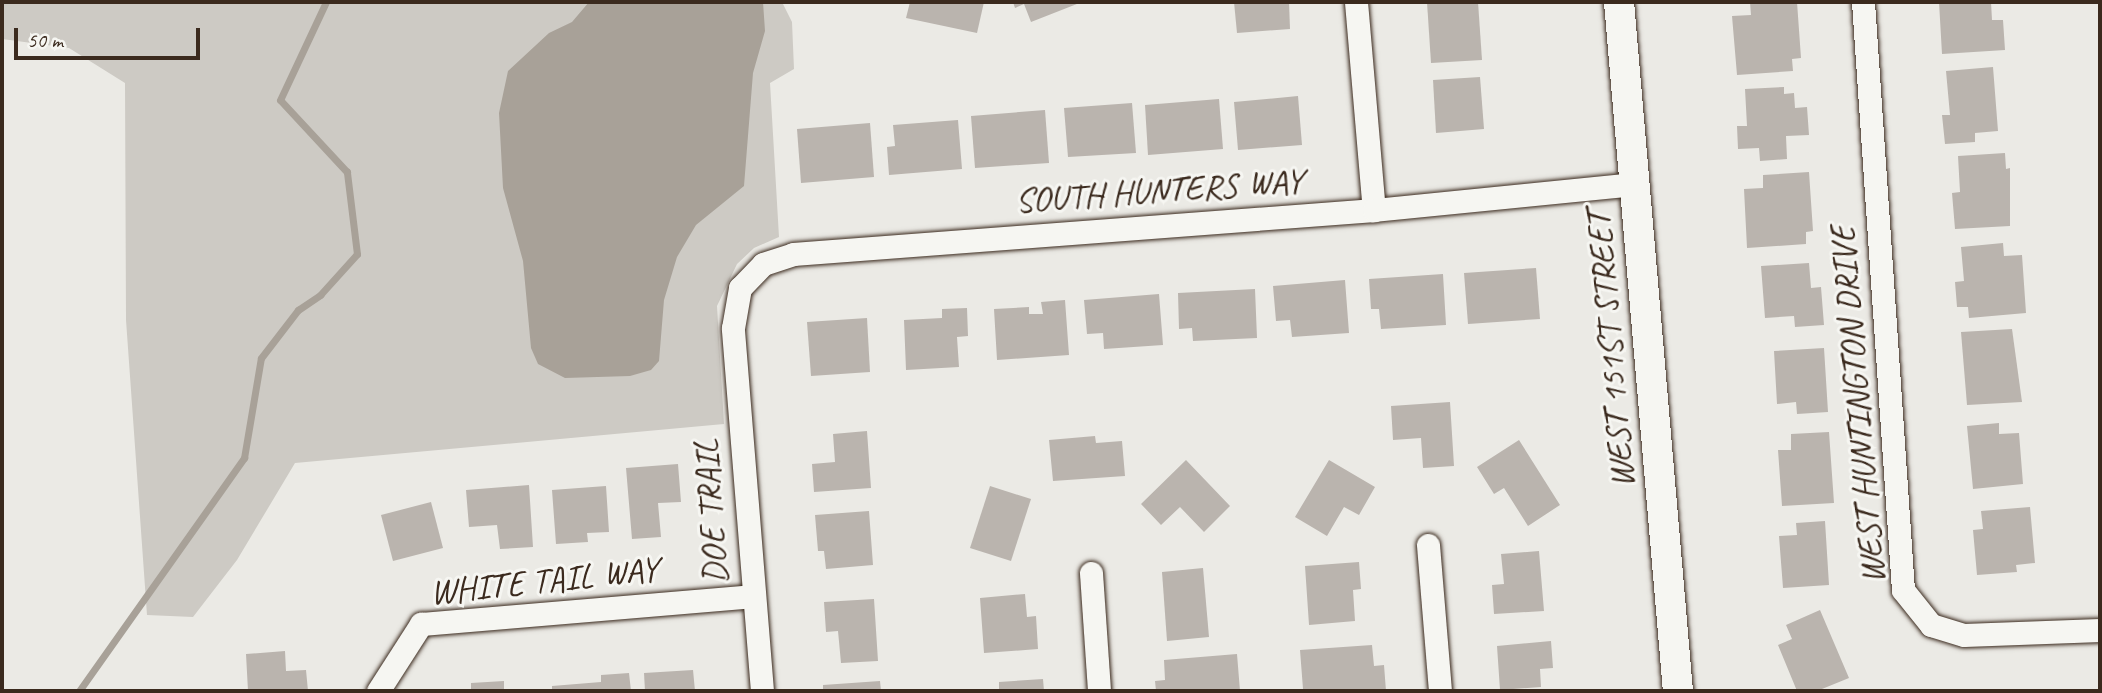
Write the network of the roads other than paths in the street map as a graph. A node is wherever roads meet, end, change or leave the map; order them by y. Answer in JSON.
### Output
{"nodes":[{"id":1,"x":1356,"y":2,"type":"edge"},
{"id":2,"x":1619,"y":2,"type":"edge"},
{"id":3,"x":1863,"y":2,"type":"edge"},
{"id":4,"x":1636,"y":184,"type":"junction"},
{"id":5,"x":1374,"y":209,"type":"junction"},
{"id":6,"x":733,"y":328,"type":"joint"},
{"id":7,"x":1429,"y":545,"type":"dead end"},
{"id":8,"x":1091,"y":573,"type":"dead end"},
{"id":9,"x":752,"y":596,"type":"junction"},
{"id":10,"x":2100,"y":630,"type":"edge"},
{"id":11,"x":377,"y":691,"type":"edge"},
{"id":12,"x":762,"y":691,"type":"edge"},
{"id":13,"x":1099,"y":691,"type":"edge"},
{"id":14,"x":1440,"y":691,"type":"edge"},
{"id":15,"x":1678,"y":691,"type":"edge"}],
"edges":[{"from":1,"to":5,"type":"street"},
{"from":2,"to":4,"type":"street","name":"WEST 151ST STREET"},
{"from":3,"to":10,"type":"street","name":"WEST HUNTINGTON DRIVE"},
{"from":4,"to":5,"type":"street","name":"SOUTH HUNTERS WAY"},
{"from":4,"to":15,"type":"street","name":"WEST 151ST STREET"},
{"from":5,"to":6,"type":"street","name":"SOUTH HUNTERS WAY"},
{"from":6,"to":9,"type":"street","name":"DOE TRAIL"},
{"from":7,"to":14,"type":"street"},
{"from":8,"to":13,"type":"street"},
{"from":9,"to":11,"type":"street","name":"WHITE TAIL WAY"},
{"from":9,"to":12,"type":"street","name":"DOE TRAIL"}]}
